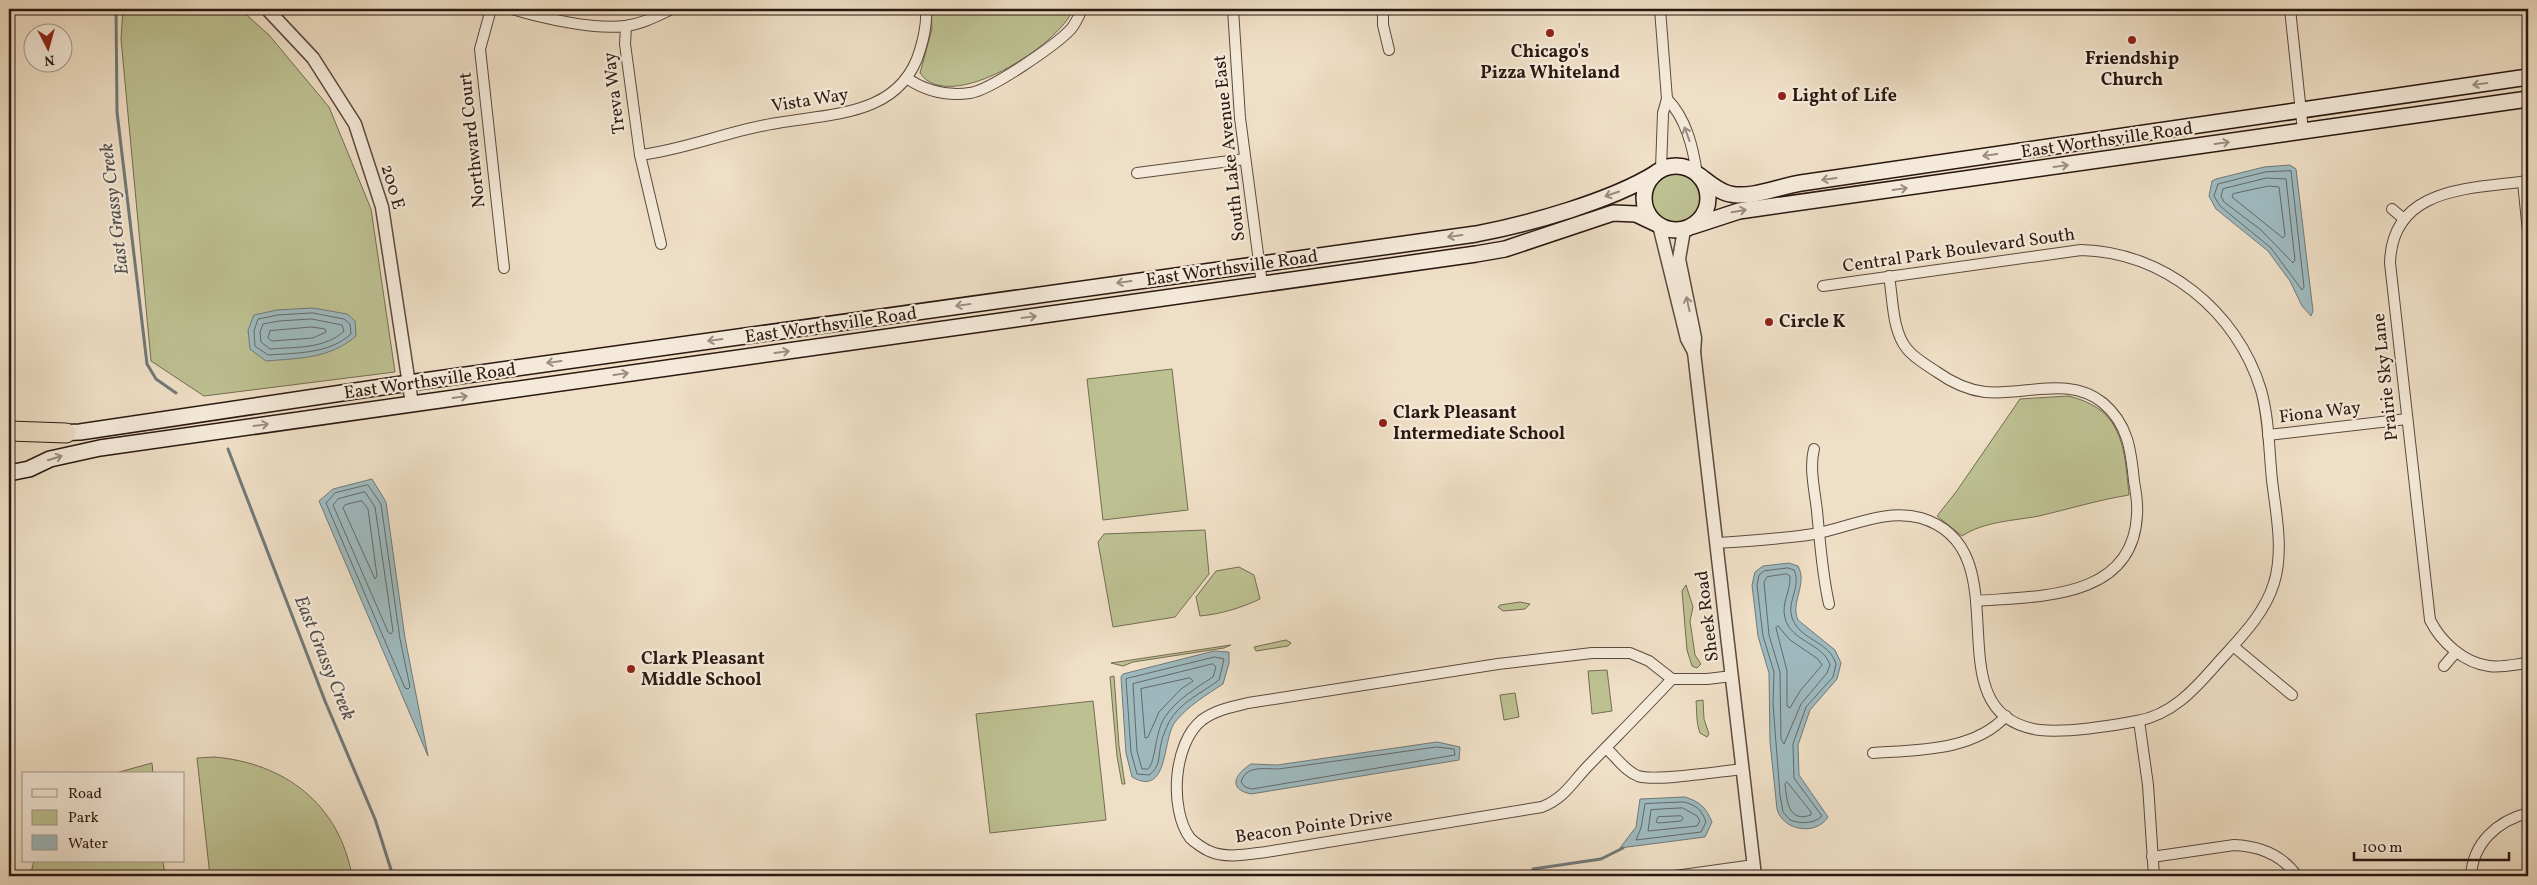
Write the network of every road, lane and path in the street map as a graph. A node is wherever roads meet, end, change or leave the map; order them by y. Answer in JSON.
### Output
{"nodes":[{"id":1,"x":267,"y":9,"type":"edge"},
{"id":2,"x":491,"y":9,"type":"edge"},
{"id":3,"x":512,"y":9,"type":"edge"},
{"id":4,"x":672,"y":9,"type":"edge"},
{"id":5,"x":926,"y":9,"type":"edge"},
{"id":6,"x":1082,"y":9,"type":"edge"},
{"id":7,"x":1233,"y":9,"type":"edge"},
{"id":8,"x":1383,"y":9,"type":"edge"},
{"id":9,"x":1660,"y":9,"type":"edge"},
{"id":10,"x":2290,"y":9,"type":"edge"},
{"id":11,"x":626,"y":26,"type":"junction"},
{"id":12,"x":1389,"y":50,"type":"dead end"},
{"id":13,"x":2528,"y":77,"type":"edge"},
{"id":14,"x":908,"y":79,"type":"junction"},
{"id":15,"x":1667,"y":99,"type":"junction"},
{"id":16,"x":2528,"y":99,"type":"edge"},
{"id":17,"x":2300,"y":109,"type":"junction"},
{"id":18,"x":2303,"y":131,"type":"junction"},
{"id":19,"x":640,"y":155,"type":"junction"},
{"id":20,"x":1245,"y":159,"type":"junction"},
{"id":21,"x":1658,"y":171,"type":"junction"},
{"id":22,"x":1138,"y":173,"type":"dead end"},
{"id":23,"x":1698,"y":175,"type":"junction"},
{"id":24,"x":2525,"y":182,"type":"edge"},
{"id":25,"x":2392,"y":209,"type":"dead end"},
{"id":26,"x":2404,"y":219,"type":"junction"},
{"id":27,"x":1657,"y":224,"type":"junction"},
{"id":28,"x":1688,"y":228,"type":"junction"},
{"id":29,"x":2528,"y":232,"type":"edge"},
{"id":30,"x":662,"y":244,"type":"dead end"},
{"id":31,"x":1258,"y":263,"type":"junction"},
{"id":32,"x":504,"y":268,"type":"dead end"},
{"id":33,"x":1889,"y":276,"type":"junction"},
{"id":34,"x":1262,"y":284,"type":"junction"},
{"id":35,"x":1822,"y":286,"type":"dead end"},
{"id":36,"x":1694,"y":352,"type":"junction"},
{"id":37,"x":409,"y":382,"type":"junction"},
{"id":38,"x":412,"y":404,"type":"junction"},
{"id":39,"x":2407,"y":420,"type":"junction"},
{"id":40,"x":9,"y":432,"type":"edge"},
{"id":41,"x":66,"y":433,"type":"junction"},
{"id":42,"x":2268,"y":435,"type":"junction"},
{"id":43,"x":9,"y":437,"type":"edge"},
{"id":44,"x":1814,"y":449,"type":"dead end"},
{"id":45,"x":9,"y":473,"type":"edge"},
{"id":46,"x":1819,"y":533,"type":"junction"},
{"id":47,"x":1717,"y":544,"type":"junction"},
{"id":48,"x":1976,"y":601,"type":"junction"},
{"id":49,"x":1829,"y":604,"type":"dead end"},
{"id":50,"x":2233,"y":646,"type":"junction"},
{"id":51,"x":2456,"y":652,"type":"junction"},
{"id":52,"x":2528,"y":662,"type":"edge"},
{"id":53,"x":2444,"y":666,"type":"dead end"},
{"id":54,"x":1732,"y":676,"type":"junction"},
{"id":55,"x":1672,"y":679,"type":"junction"},
{"id":56,"x":2292,"y":695,"type":"dead end"},
{"id":57,"x":2006,"y":716,"type":"junction"},
{"id":58,"x":2139,"y":721,"type":"junction"},
{"id":59,"x":1606,"y":748,"type":"junction"},
{"id":60,"x":1873,"y":753,"type":"dead end"},
{"id":61,"x":1743,"y":769,"type":"junction"},
{"id":62,"x":2528,"y":813,"type":"edge"},
{"id":63,"x":2152,"y":857,"type":"junction"},
{"id":64,"x":1755,"y":871,"type":"edge"},
{"id":65,"x":1675,"y":876,"type":"edge"},
{"id":66,"x":2154,"y":876,"type":"edge"},
{"id":67,"x":2298,"y":876,"type":"edge"},
{"id":68,"x":2471,"y":876,"type":"edge"}],
"edges":[{"from":1,"to":37,"type":"street","name":"200 E"},
{"from":2,"to":32,"type":"street","name":"Northward Court"},
{"from":3,"to":11,"type":"street"},
{"from":4,"to":11,"type":"street"},
{"from":5,"to":14,"type":"street"},
{"from":6,"to":14,"type":"street"},
{"from":7,"to":20,"type":"street","name":"South Lake Avenue East"},
{"from":8,"to":12,"type":"street"},
{"from":9,"to":15,"type":"street"},
{"from":10,"to":17,"type":"street"},
{"from":11,"to":19,"type":"street","name":"Treva Way"},
{"from":13,"to":17,"type":"main road","name":"East Worthsville Road","one_way":true},
{"from":14,"to":19,"type":"street","name":"Vista Way"},
{"from":15,"to":21,"type":"street"},
{"from":23,"to":15,"type":"street","one_way":true},
{"from":16,"to":18,"type":"main road","name":"East Worthsville Road"},
{"from":17,"to":18,"type":"street"},
{"from":17,"to":23,"type":"main road","name":"East Worthsville Road","one_way":true},
{"from":28,"to":18,"type":"main road","name":"East Worthsville Road","one_way":true},
{"from":19,"to":30,"type":"street","name":"Treva Way"},
{"from":20,"to":22,"type":"street"},
{"from":20,"to":31,"type":"street","name":"South Lake Avenue East"},
{"from":21,"to":23,"type":"main road"},
{"from":21,"to":27,"type":"main road"},
{"from":21,"to":31,"type":"main road","name":"East Worthsville Road","one_way":true},
{"from":23,"to":28,"type":"main road"},
{"from":24,"to":26,"type":"street","name":"Prairie Sky Lane"},
{"from":24,"to":29,"type":"street"},
{"from":25,"to":26,"type":"street"},
{"from":26,"to":39,"type":"street","name":"Prairie Sky Lane"},
{"from":27,"to":28,"type":"main road"},
{"from":27,"to":34,"type":"main road","name":"East Worthsville Road"},
{"from":27,"to":36,"type":"street","name":"Sheek Road"},
{"from":36,"to":28,"type":"street","name":"Sheek Road","one_way":true},
{"from":31,"to":34,"type":"street","name":"South Lake Avenue East"},
{"from":31,"to":37,"type":"main road","name":"East Worthsville Road","one_way":true},
{"from":33,"to":35,"type":"street","name":"Central Park Boulevard South"},
{"from":33,"to":42,"type":"street","name":"Central Park Boulevard South"},
{"from":33,"to":48,"type":"street"},
{"from":38,"to":34,"type":"main road","name":"East Worthsville Road","one_way":true},
{"from":36,"to":47,"type":"street","name":"Sheek Road"},
{"from":37,"to":38,"type":"street","name":"200 E"},
{"from":37,"to":41,"type":"main road","name":"East Worthsville Road"},
{"from":45,"to":38,"type":"main road","name":"East Worthsville Road","one_way":true},
{"from":39,"to":42,"type":"street","name":"Fiona Way"},
{"from":39,"to":51,"type":"street","name":"Prairie Sky Lane"},
{"from":40,"to":41,"type":"highway"},
{"from":41,"to":43,"type":"main road","name":"East Worthsville Road"},
{"from":42,"to":50,"type":"street","name":"Central Park Boulevard South"},
{"from":44,"to":46,"type":"street"},
{"from":46,"to":47,"type":"street"},
{"from":46,"to":48,"type":"street"},
{"from":46,"to":49,"type":"street"},
{"from":47,"to":54,"type":"street","name":"Sheek Road"},
{"from":48,"to":57,"type":"street"},
{"from":50,"to":56,"type":"street"},
{"from":50,"to":58,"type":"street","name":"Central Park Boulevard South"},
{"from":51,"to":52,"type":"street","name":"Prairie Sky Lane"},
{"from":51,"to":53,"type":"street"},
{"from":54,"to":55,"type":"street"},
{"from":54,"to":61,"type":"street","name":"Sheek Road"},
{"from":55,"to":59,"type":"street","name":"Beacon Pointe Drive"},
{"from":55,"to":59,"type":"street","name":"Beacon Pointe Drive"},
{"from":57,"to":58,"type":"street","name":"Central Park Boulevard South"},
{"from":57,"to":60,"type":"street"},
{"from":58,"to":63,"type":"street"},
{"from":59,"to":61,"type":"street"},
{"from":61,"to":64,"type":"street","name":"Sheek Road"},
{"from":62,"to":68,"type":"street"},
{"from":63,"to":66,"type":"street"},
{"from":63,"to":67,"type":"street"},
{"from":64,"to":65,"type":"street"}]}
